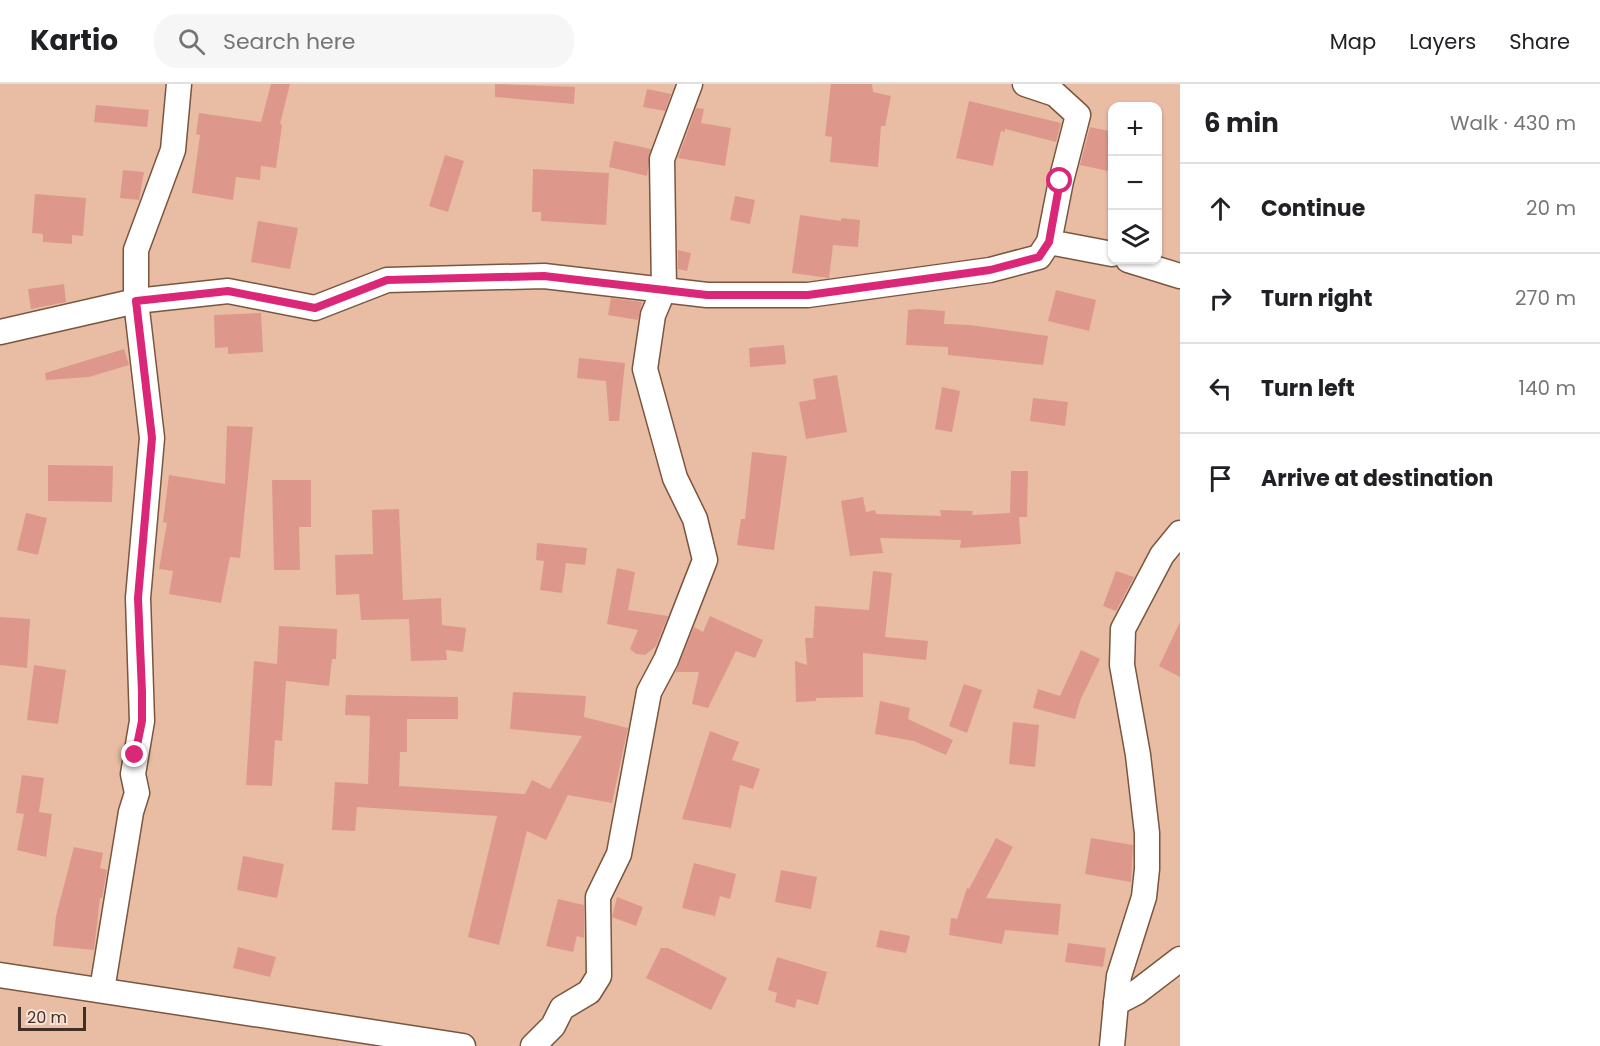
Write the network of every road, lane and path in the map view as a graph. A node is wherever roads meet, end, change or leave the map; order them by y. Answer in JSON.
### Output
{"nodes":[{"id":1,"x":179,"y":84,"type":"edge"},
{"id":2,"x":690,"y":84,"type":"edge"},
{"id":3,"x":1025,"y":84,"type":"edge"},
{"id":4,"x":1049,"y":242,"type":"junction"},
{"id":5,"x":1108,"y":253,"type":"edge"},
{"id":6,"x":1141,"y":264,"type":"edge"},
{"id":7,"x":1180,"y":276,"type":"edge"},
{"id":8,"x":664,"y":289,"type":"junction"},
{"id":9,"x":136,"y":301,"type":"junction"},
{"id":10,"x":0,"y":332,"type":"edge"},
{"id":11,"x":1180,"y":533,"type":"edge"},
{"id":12,"x":1180,"y":960,"type":"edge"},
{"id":13,"x":0,"y":975,"type":"edge"},
{"id":14,"x":102,"y":990,"type":"junction"},
{"id":15,"x":1116,"y":1003,"type":"junction"},
{"id":16,"x":463,"y":1046,"type":"edge"},
{"id":17,"x":533,"y":1046,"type":"edge"},
{"id":18,"x":1112,"y":1046,"type":"edge"}],
"edges":[{"from":1,"to":9,"type":"street"},
{"from":2,"to":8,"type":"street"},
{"from":3,"to":4,"type":"street"},
{"from":4,"to":5,"type":"street"},
{"from":4,"to":8,"type":"street"},
{"from":6,"to":7,"type":"street"},
{"from":8,"to":9,"type":"street"},
{"from":8,"to":17,"type":"street"},
{"from":9,"to":10,"type":"street"},
{"from":9,"to":14,"type":"street"},
{"from":11,"to":15,"type":"street"},
{"from":12,"to":15,"type":"street"},
{"from":13,"to":14,"type":"street"},
{"from":14,"to":16,"type":"street"},
{"from":15,"to":18,"type":"street"}]}
